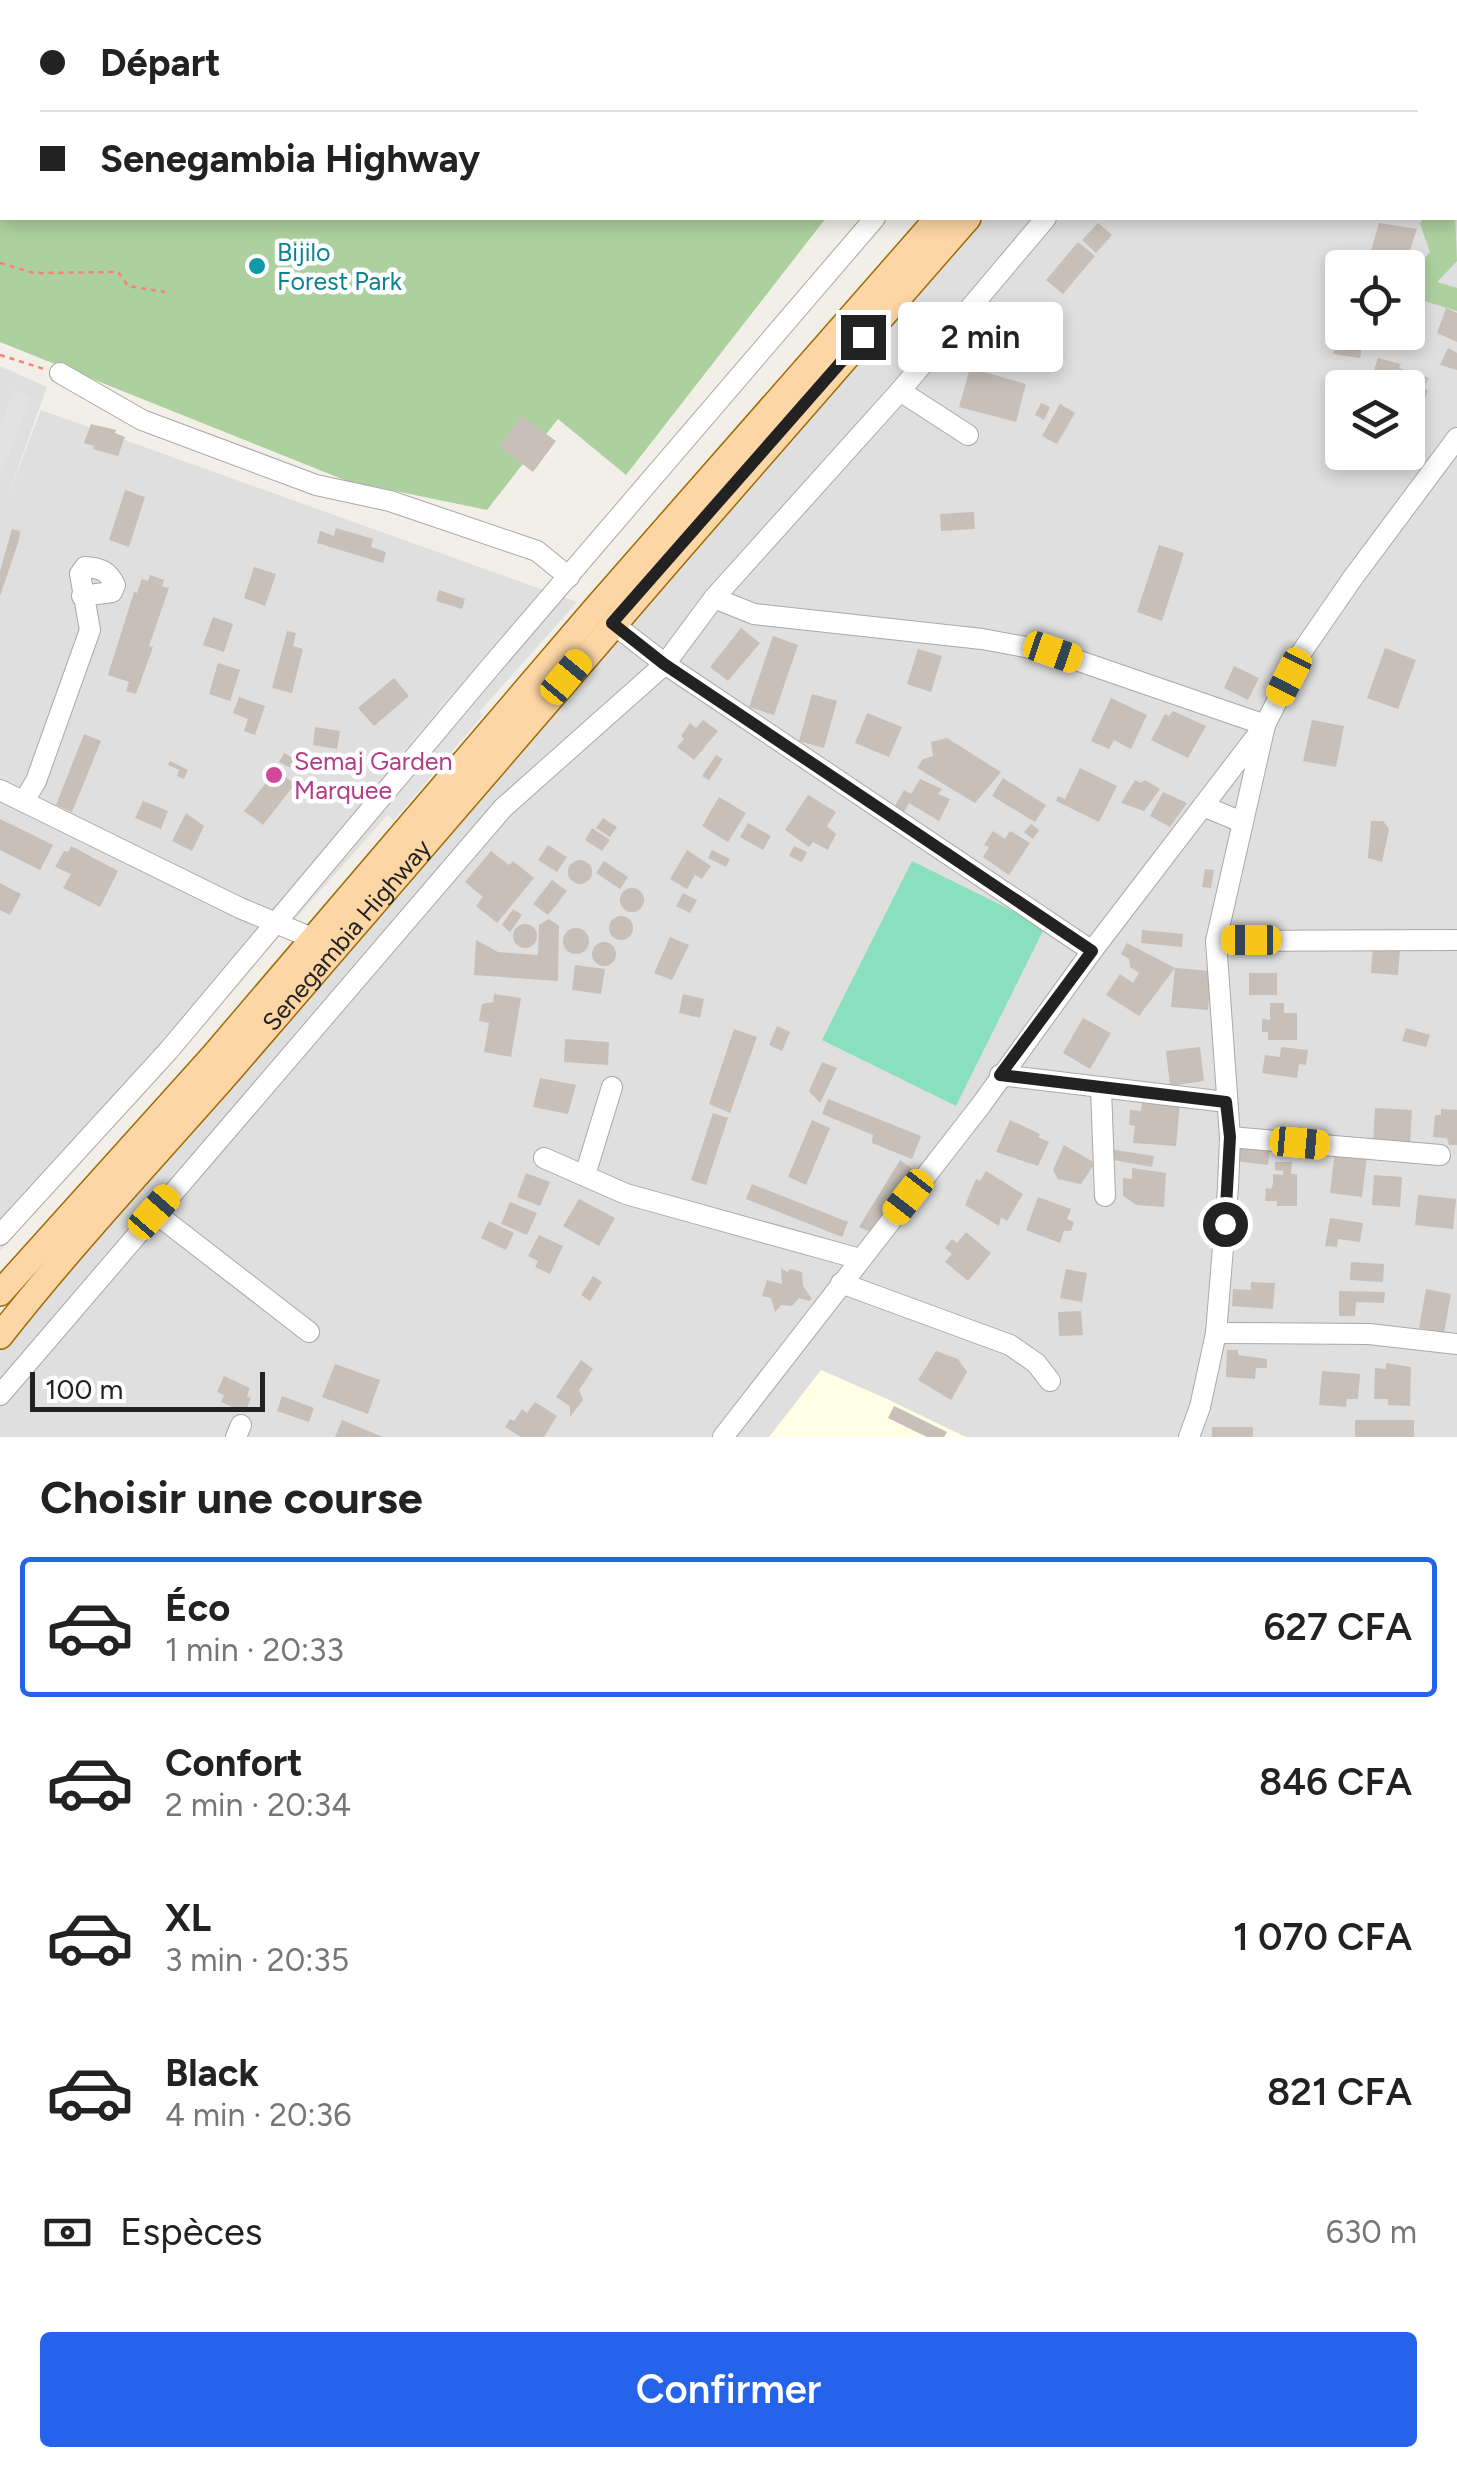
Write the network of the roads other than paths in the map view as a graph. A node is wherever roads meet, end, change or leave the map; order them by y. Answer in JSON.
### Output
{"nodes":[{"id":1,"x":873,"y":220,"type":"edge"},
{"id":2,"x":936,"y":220,"type":"edge"},
{"id":3,"x":966,"y":220,"type":"edge"},
{"id":4,"x":1044,"y":220,"type":"edge"},
{"id":5,"x":60,"y":374,"type":"road end"},
{"id":6,"x":900,"y":391,"type":"junction"},
{"id":7,"x":968,"y":435,"type":"dead end"},
{"id":8,"x":1457,"y":438,"type":"edge"},
{"id":9,"x":569,"y":577,"type":"junction"},
{"id":10,"x":82,"y":596,"type":"dead end"},
{"id":11,"x":714,"y":598,"type":"junction"},
{"id":12,"x":612,"y":623,"type":"junction"},
{"id":13,"x":664,"y":664,"type":"junction"},
{"id":14,"x":1265,"y":725,"type":"junction"},
{"id":15,"x":0,"y":790,"type":"edge"},
{"id":16,"x":24,"y":801,"type":"junction"},
{"id":17,"x":1203,"y":806,"type":"junction"},
{"id":18,"x":1242,"y":822,"type":"junction"},
{"id":19,"x":275,"y":922,"type":"junction"},
{"id":20,"x":312,"y":938,"type":"junction"},
{"id":21,"x":1457,"y":940,"type":"edge"},
{"id":22,"x":1216,"y":941,"type":"junction"},
{"id":23,"x":1092,"y":951,"type":"junction"},
{"id":24,"x":1000,"y":1075,"type":"junction"},
{"id":25,"x":612,"y":1088,"type":"dead end"},
{"id":26,"x":1102,"y":1089,"type":"junction"},
{"id":27,"x":1226,"y":1102,"type":"junction"},
{"id":28,"x":1230,"y":1137,"type":"junction"},
{"id":29,"x":1440,"y":1155,"type":"dead end"},
{"id":30,"x":544,"y":1158,"type":"dead end"},
{"id":31,"x":584,"y":1176,"type":"junction"},
{"id":32,"x":1105,"y":1196,"type":"dead end"},
{"id":33,"x":154,"y":1212,"type":"junction"},
{"id":34,"x":0,"y":1235,"type":"edge"},
{"id":35,"x":860,"y":1259,"type":"junction"},
{"id":36,"x":842,"y":1284,"type":"junction"},
{"id":37,"x":0,"y":1293,"type":"edge"},
{"id":38,"x":309,"y":1332,"type":"dead end"},
{"id":39,"x":1216,"y":1334,"type":"junction"},
{"id":40,"x":0,"y":1336,"type":"edge"},
{"id":41,"x":1457,"y":1344,"type":"edge"},
{"id":42,"x":1050,"y":1381,"type":"dead end"},
{"id":43,"x":0,"y":1395,"type":"edge"},
{"id":44,"x":723,"y":1437,"type":"edge"},
{"id":45,"x":1188,"y":1437,"type":"edge"}],
"edges":[{"from":1,"to":9,"type":"street"},
{"from":2,"to":20,"type":"main road","name":"Senegambia Highway"},
{"from":3,"to":12,"type":"main road","name":"Senegambia Highway"},
{"from":4,"to":6,"type":"street"},
{"from":5,"to":9,"type":"street"},
{"from":6,"to":7,"type":"street"},
{"from":6,"to":11,"type":"street"},
{"from":8,"to":14,"type":"street"},
{"from":9,"to":19,"type":"street"},
{"from":10,"to":16,"type":"street"},
{"from":11,"to":13,"type":"street"},
{"from":11,"to":14,"type":"street"},
{"from":12,"to":13,"type":"street"},
{"from":12,"to":40,"type":"main road","name":"Senegambia Highway"},
{"from":13,"to":23,"type":"street"},
{"from":13,"to":33,"type":"street"},
{"from":14,"to":17,"type":"street"},
{"from":14,"to":18,"type":"street"},
{"from":15,"to":16,"type":"street"},
{"from":16,"to":19,"type":"street"},
{"from":17,"to":18,"type":"street"},
{"from":17,"to":23,"type":"street"},
{"from":18,"to":22,"type":"street"},
{"from":19,"to":20,"type":"street"},
{"from":19,"to":34,"type":"street"},
{"from":20,"to":37,"type":"main road","name":"Senegambia Highway"},
{"from":21,"to":22,"type":"street"},
{"from":22,"to":27,"type":"street"},
{"from":23,"to":24,"type":"street"},
{"from":24,"to":26,"type":"street"},
{"from":24,"to":35,"type":"street"},
{"from":25,"to":31,"type":"street"},
{"from":26,"to":27,"type":"street"},
{"from":26,"to":32,"type":"street"},
{"from":27,"to":28,"type":"street"},
{"from":28,"to":29,"type":"street"},
{"from":28,"to":39,"type":"street"},
{"from":30,"to":31,"type":"street"},
{"from":31,"to":35,"type":"street"},
{"from":33,"to":38,"type":"street"},
{"from":33,"to":43,"type":"street"},
{"from":35,"to":36,"type":"street"},
{"from":36,"to":42,"type":"street"},
{"from":36,"to":44,"type":"street"},
{"from":39,"to":41,"type":"street"},
{"from":39,"to":45,"type":"street"}]}
